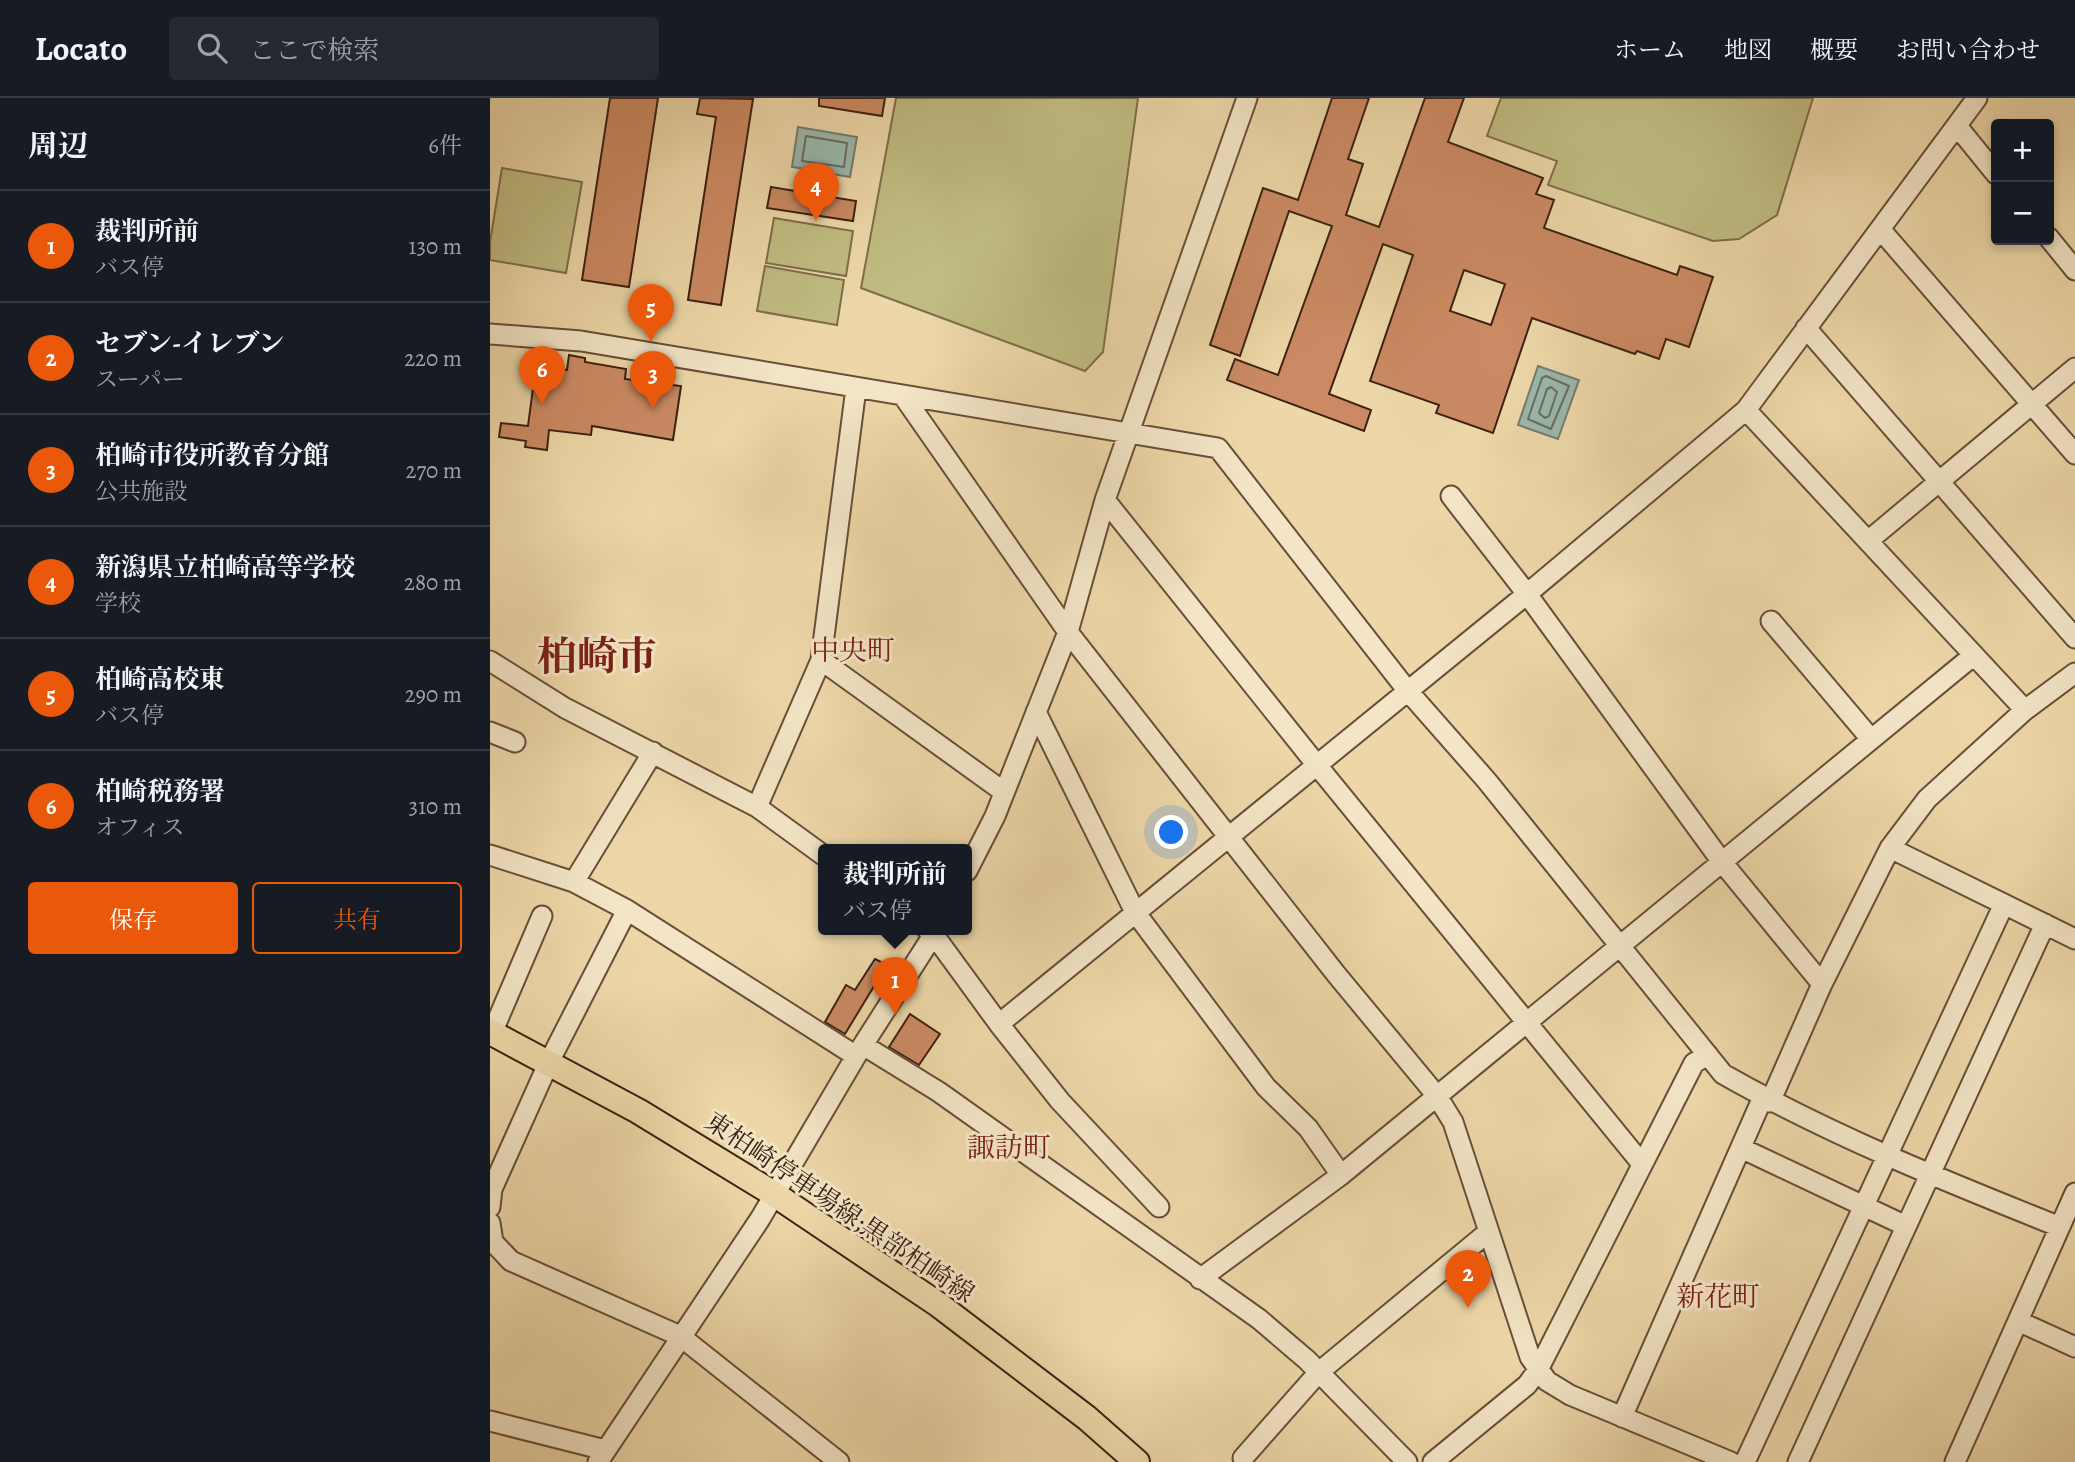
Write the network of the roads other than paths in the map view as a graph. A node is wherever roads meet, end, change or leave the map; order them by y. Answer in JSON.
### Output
{"nodes":[{"id":1,"x":1247,"y":98,"type":"edge"},
{"id":2,"x":1977,"y":98,"type":"edge"},
{"id":3,"x":1956,"y":126,"type":"junction"},
{"id":4,"x":1991,"y":168,"type":"edge"},
{"id":5,"x":1880,"y":229,"type":"junction"},
{"id":6,"x":2054,"y":244,"type":"edge"},
{"id":7,"x":2075,"y":270,"type":"edge"},
{"id":8,"x":1806,"y":328,"type":"junction"},
{"id":9,"x":490,"y":334,"type":"edge"},
{"id":10,"x":2075,"y":368,"type":"edge"},
{"id":11,"x":856,"y":388,"type":"junction"},
{"id":12,"x":904,"y":397,"type":"junction"},
{"id":13,"x":2031,"y":404,"type":"junction"},
{"id":14,"x":1745,"y":410,"type":"junction"},
{"id":15,"x":1130,"y":431,"type":"junction"},
{"id":16,"x":2075,"y":454,"type":"edge"},
{"id":17,"x":1940,"y":481,"type":"junction"},
{"id":18,"x":1451,"y":496,"type":"dead end"},
{"id":19,"x":1105,"y":500,"type":"junction"},
{"id":20,"x":1868,"y":541,"type":"junction"},
{"id":21,"x":1527,"y":594,"type":"junction"},
{"id":22,"x":1771,"y":621,"type":"dead end"},
{"id":23,"x":1068,"y":632,"type":"junction"},
{"id":24,"x":2075,"y":638,"type":"edge"},
{"id":25,"x":1974,"y":655,"type":"junction"},
{"id":26,"x":821,"y":660,"type":"junction"},
{"id":27,"x":490,"y":661,"type":"edge"},
{"id":28,"x":2075,"y":673,"type":"edge"},
{"id":29,"x":1407,"y":690,"type":"junction"},
{"id":30,"x":2025,"y":710,"type":"junction"},
{"id":31,"x":1036,"y":712,"type":"junction"},
{"id":32,"x":490,"y":732,"type":"edge"},
{"id":33,"x":1871,"y":739,"type":"junction"},
{"id":34,"x":515,"y":742,"type":"dead end"},
{"id":35,"x":653,"y":752,"type":"junction"},
{"id":36,"x":1316,"y":764,"type":"junction"},
{"id":37,"x":1004,"y":792,"type":"junction"},
{"id":38,"x":757,"y":807,"type":"junction"},
{"id":39,"x":1228,"y":838,"type":"junction"},
{"id":40,"x":1890,"y":848,"type":"junction"},
{"id":41,"x":818,"y":851,"type":"edge"},
{"id":42,"x":490,"y":855,"type":"edge"},
{"id":43,"x":972,"y":860,"type":"edge"},
{"id":44,"x":1722,"y":862,"type":"junction"},
{"id":45,"x":574,"y":882,"type":"junction"},
{"id":46,"x":2004,"y":904,"type":"junction"},
{"id":47,"x":627,"y":910,"type":"junction"},
{"id":48,"x":1135,"y":912,"type":"junction"},
{"id":49,"x":542,"y":916,"type":"dead end"},
{"id":50,"x":2045,"y":924,"type":"junction"},
{"id":51,"x":931,"y":935,"type":"edge"},
{"id":52,"x":936,"y":935,"type":"edge"},
{"id":53,"x":2075,"y":939,"type":"edge"},
{"id":54,"x":1620,"y":945,"type":"junction"},
{"id":55,"x":1822,"y":984,"type":"junction"},
{"id":56,"x":1525,"y":1023,"type":"junction"},
{"id":57,"x":999,"y":1024,"type":"junction"},
{"id":58,"x":491,"y":1032,"type":"edge"},
{"id":59,"x":860,"y":1050,"type":"junction"},
{"id":60,"x":1708,"y":1055,"type":"junction"},
{"id":61,"x":549,"y":1062,"type":"junction"},
{"id":62,"x":1437,"y":1096,"type":"junction"},
{"id":63,"x":1767,"y":1099,"type":"junction"},
{"id":64,"x":1741,"y":1148,"type":"junction"},
{"id":65,"x":1887,"y":1157,"type":"junction"},
{"id":66,"x":1642,"y":1164,"type":"junction"},
{"id":67,"x":1341,"y":1175,"type":"junction"},
{"id":68,"x":1930,"y":1175,"type":"junction"},
{"id":69,"x":2075,"y":1193,"type":"edge"},
{"id":70,"x":774,"y":1194,"type":"junction"},
{"id":71,"x":491,"y":1195,"type":"edge"},
{"id":72,"x":1864,"y":1206,"type":"junction"},
{"id":73,"x":1159,"y":1207,"type":"dead end"},
{"id":74,"x":490,"y":1223,"type":"edge"},
{"id":75,"x":1906,"y":1226,"type":"junction"},
{"id":76,"x":2060,"y":1227,"type":"junction"},
{"id":77,"x":1487,"y":1233,"type":"junction"},
{"id":78,"x":1200,"y":1279,"type":"junction"},
{"id":79,"x":2018,"y":1321,"type":"junction"},
{"id":80,"x":680,"y":1336,"type":"junction"},
{"id":81,"x":2075,"y":1347,"type":"edge"},
{"id":82,"x":1538,"y":1370,"type":"junction"},
{"id":83,"x":1319,"y":1372,"type":"junction"},
{"id":84,"x":1622,"y":1416,"type":"junction"},
{"id":85,"x":490,"y":1421,"type":"edge"},
{"id":86,"x":601,"y":1456,"type":"edge"},
{"id":87,"x":816,"y":1456,"type":"edge"},
{"id":88,"x":1243,"y":1458,"type":"dead end"},
{"id":89,"x":839,"y":1462,"type":"edge"},
{"id":90,"x":1137,"y":1462,"type":"edge"},
{"id":91,"x":1407,"y":1462,"type":"edge"},
{"id":92,"x":1433,"y":1462,"type":"edge"},
{"id":93,"x":1731,"y":1462,"type":"edge"},
{"id":94,"x":1745,"y":1462,"type":"edge"},
{"id":95,"x":1798,"y":1462,"type":"edge"},
{"id":96,"x":1955,"y":1462,"type":"edge"}],
"edges":[{"from":1,"to":15,"type":"street"},
{"from":2,"to":3,"type":"street"},
{"from":3,"to":4,"type":"street"},
{"from":3,"to":5,"type":"street"},
{"from":5,"to":8,"type":"street"},
{"from":5,"to":13,"type":"street"},
{"from":6,"to":7,"type":"street"},
{"from":8,"to":14,"type":"street"},
{"from":8,"to":17,"type":"street"},
{"from":9,"to":11,"type":"street"},
{"from":10,"to":13,"type":"street"},
{"from":11,"to":12,"type":"street"},
{"from":11,"to":26,"type":"street"},
{"from":12,"to":15,"type":"street"},
{"from":12,"to":23,"type":"street"},
{"from":13,"to":16,"type":"street"},
{"from":13,"to":17,"type":"street"},
{"from":14,"to":20,"type":"street"},
{"from":14,"to":21,"type":"street"},
{"from":15,"to":19,"type":"street"},
{"from":15,"to":29,"type":"street"},
{"from":17,"to":20,"type":"street"},
{"from":17,"to":24,"type":"street"},
{"from":18,"to":21,"type":"street"},
{"from":19,"to":23,"type":"street"},
{"from":19,"to":36,"type":"street"},
{"from":20,"to":25,"type":"street"},
{"from":21,"to":29,"type":"street"},
{"from":21,"to":44,"type":"street"},
{"from":22,"to":33,"type":"street"},
{"from":23,"to":31,"type":"street"},
{"from":23,"to":39,"type":"street"},
{"from":25,"to":30,"type":"street"},
{"from":25,"to":33,"type":"street"},
{"from":26,"to":37,"type":"street"},
{"from":26,"to":38,"type":"street"},
{"from":27,"to":35,"type":"street"},
{"from":28,"to":30,"type":"street"},
{"from":29,"to":36,"type":"street"},
{"from":29,"to":54,"type":"street"},
{"from":30,"to":40,"type":"street"},
{"from":31,"to":37,"type":"street"},
{"from":31,"to":48,"type":"street"},
{"from":32,"to":34,"type":"street"},
{"from":33,"to":44,"type":"street"},
{"from":35,"to":38,"type":"street"},
{"from":35,"to":45,"type":"street"},
{"from":36,"to":39,"type":"street"},
{"from":36,"to":56,"type":"street"},
{"from":37,"to":43,"type":"street"},
{"from":38,"to":41,"type":"street"},
{"from":39,"to":48,"type":"street"},
{"from":39,"to":62,"type":"street"},
{"from":40,"to":46,"type":"street"},
{"from":40,"to":55,"type":"street"},
{"from":42,"to":45,"type":"street"},
{"from":44,"to":54,"type":"street"},
{"from":44,"to":55,"type":"street"},
{"from":45,"to":47,"type":"street"},
{"from":46,"to":50,"type":"street"},
{"from":46,"to":65,"type":"street"},
{"from":47,"to":59,"type":"street"},
{"from":47,"to":61,"type":"street"},
{"from":48,"to":57,"type":"street"},
{"from":48,"to":67,"type":"street"},
{"from":49,"to":58,"type":"street"},
{"from":50,"to":53,"type":"street"},
{"from":50,"to":68,"type":"street"},
{"from":51,"to":59,"type":"street"},
{"from":52,"to":57,"type":"street"},
{"from":54,"to":56,"type":"street"},
{"from":54,"to":60,"type":"street"},
{"from":55,"to":63,"type":"street"},
{"from":56,"to":62,"type":"street"},
{"from":56,"to":66,"type":"street"},
{"from":57,"to":73,"type":"street"},
{"from":58,"to":61,"type":"main road","name":"東柏崎停車場線;黒部柏崎線"},
{"from":59,"to":70,"type":"street"},
{"from":59,"to":78,"type":"street"},
{"from":60,"to":63,"type":"street"},
{"from":60,"to":66,"type":"street"},
{"from":61,"to":70,"type":"main road","name":"東柏崎停車場線;黒部柏崎線"},
{"from":61,"to":71,"type":"street"},
{"from":62,"to":67,"type":"street"},
{"from":62,"to":77,"type":"street"},
{"from":63,"to":64,"type":"street"},
{"from":63,"to":65,"type":"street"},
{"from":64,"to":72,"type":"street"},
{"from":64,"to":84,"type":"street"},
{"from":65,"to":68,"type":"street"},
{"from":65,"to":72,"type":"street"},
{"from":66,"to":82,"type":"street"},
{"from":67,"to":78,"type":"street"},
{"from":68,"to":75,"type":"street"},
{"from":68,"to":76,"type":"street"},
{"from":69,"to":76,"type":"street"},
{"from":70,"to":80,"type":"street"},
{"from":70,"to":90,"type":"main road","name":"東柏崎停車場線;黒部柏崎線"},
{"from":72,"to":75,"type":"street"},
{"from":72,"to":94,"type":"street"},
{"from":74,"to":80,"type":"street"},
{"from":75,"to":95,"type":"street"},
{"from":76,"to":79,"type":"street"},
{"from":77,"to":82,"type":"street"},
{"from":77,"to":83,"type":"street"},
{"from":78,"to":83,"type":"street"},
{"from":79,"to":81,"type":"street"},
{"from":79,"to":96,"type":"street"},
{"from":80,"to":86,"type":"street"},
{"from":80,"to":87,"type":"street"},
{"from":82,"to":84,"type":"street"},
{"from":82,"to":92,"type":"street"},
{"from":83,"to":88,"type":"street"},
{"from":83,"to":91,"type":"street"},
{"from":84,"to":93,"type":"street"},
{"from":85,"to":86,"type":"street"},
{"from":87,"to":89,"type":"street"}]}
